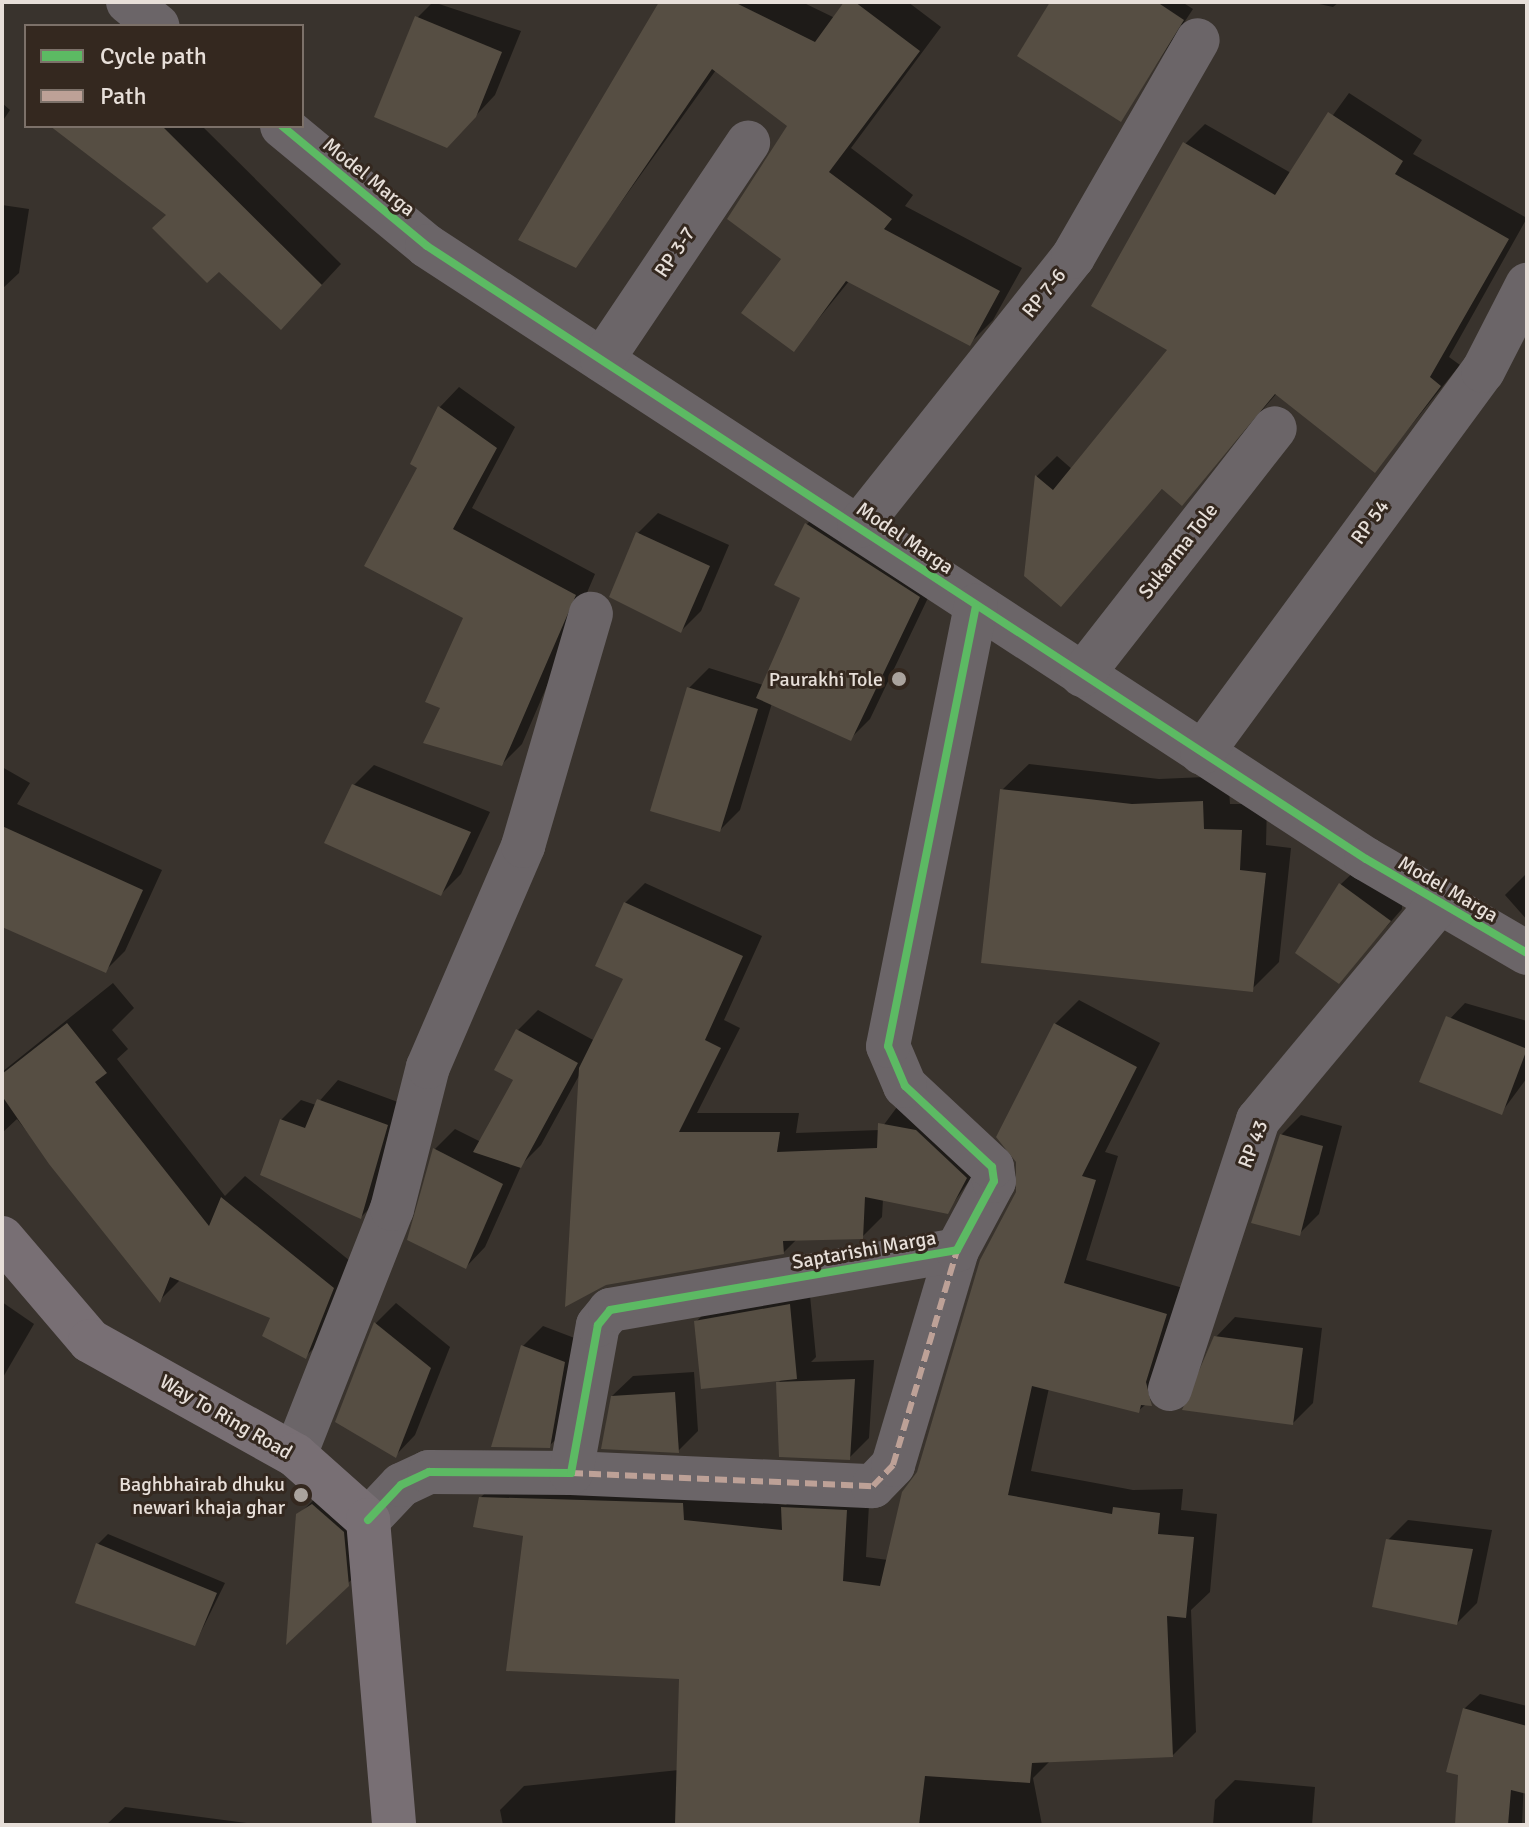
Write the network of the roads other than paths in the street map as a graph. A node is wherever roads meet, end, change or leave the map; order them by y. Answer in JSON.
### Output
{"nodes":[{"id":1,"x":128,"y":2,"type":"edge"},
{"id":2,"x":156,"y":24,"type":"edge"},
{"id":3,"x":1198,"y":40,"type":"dead end"},
{"id":4,"x":284,"y":128,"type":"edge"},
{"id":5,"x":748,"y":143,"type":"dead end"},
{"id":6,"x":1527,"y":285,"type":"edge"},
{"id":7,"x":602,"y":360,"type":"junction"},
{"id":8,"x":1275,"y":428,"type":"dead end"},
{"id":9,"x":859,"y":526,"type":"junction"},
{"id":10,"x":976,"y":606,"type":"junction"},
{"id":11,"x":591,"y":614,"type":"dead end"},
{"id":12,"x":1082,"y":675,"type":"junction"},
{"id":13,"x":1202,"y":753,"type":"junction"},
{"id":14,"x":1439,"y":903,"type":"junction"},
{"id":15,"x":1527,"y":953,"type":"edge"},
{"id":16,"x":2,"y":1238,"type":"edge"},
{"id":17,"x":957,"y":1250,"type":"junction"},
{"id":18,"x":1170,"y":1389,"type":"dead end"},
{"id":19,"x":295,"y":1455,"type":"junction"},
{"id":20,"x":571,"y":1473,"type":"junction"},
{"id":21,"x":368,"y":1520,"type":"junction"},
{"id":22,"x":394,"y":1825,"type":"edge"}],
"edges":[{"from":1,"to":2,"type":"street"},
{"from":3,"to":9,"type":"street","name":"RP 7-6"},
{"from":4,"to":7,"type":"street","name":"Model Marga"},
{"from":5,"to":7,"type":"street","name":"RP 3-7"},
{"from":6,"to":13,"type":"street","name":"RP 54"},
{"from":7,"to":9,"type":"street","name":"Model Marga"},
{"from":8,"to":12,"type":"street","name":"Sukarma Tole"},
{"from":9,"to":10,"type":"street","name":"Model Marga"},
{"from":10,"to":12,"type":"street","name":"Model Marga"},
{"from":10,"to":17,"type":"street","name":"Saptarishi Marga"},
{"from":11,"to":19,"type":"street"},
{"from":12,"to":13,"type":"street","name":"Model Marga"},
{"from":13,"to":14,"type":"street","name":"Model Marga"},
{"from":14,"to":15,"type":"street","name":"Model Marga"},
{"from":14,"to":18,"type":"street","name":"RP 43"},
{"from":16,"to":19,"type":"street","name":"Way To Ring Road"},
{"from":17,"to":20,"type":"street","name":"Saptarishi Marga"},
{"from":17,"to":20,"type":"street"},
{"from":19,"to":21,"type":"street","name":"Way To Ring Road"},
{"from":20,"to":21,"type":"street"},
{"from":21,"to":22,"type":"street"}]}
